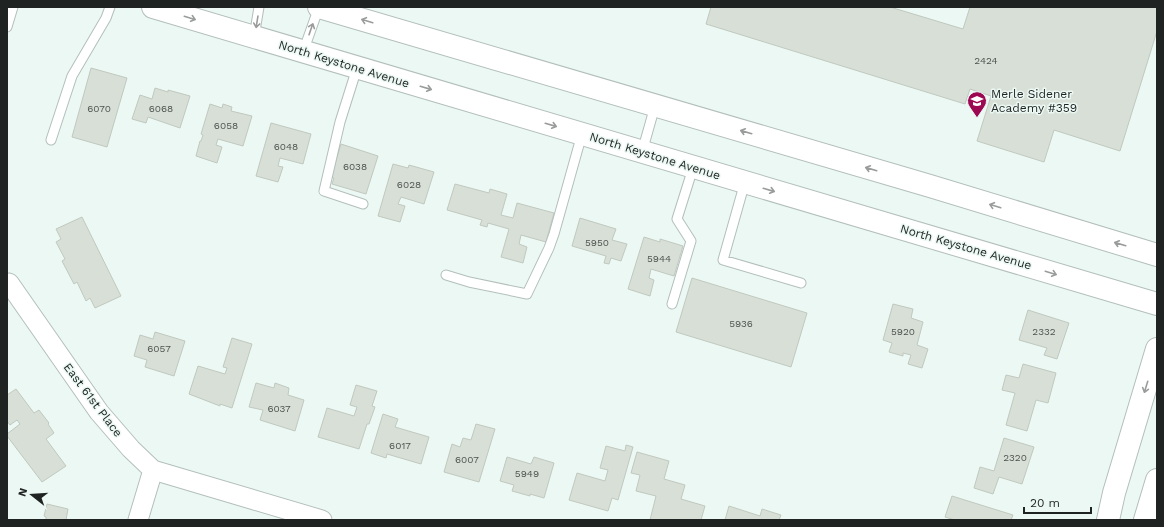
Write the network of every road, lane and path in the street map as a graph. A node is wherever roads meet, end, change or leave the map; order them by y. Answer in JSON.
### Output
{"nodes":[{"id":1,"x":13,"y":7,"type":"edge"},
{"id":2,"x":110,"y":7,"type":"edge"},
{"id":3,"x":153,"y":7,"type":"edge"},
{"id":4,"x":259,"y":7,"type":"edge"},
{"id":5,"x":319,"y":7,"type":"edge"},
{"id":6,"x":7,"y":27,"type":"edge"},
{"id":7,"x":254,"y":37,"type":"junction"},
{"id":8,"x":304,"y":52,"type":"junction"},
{"id":9,"x":357,"y":68,"type":"junction"},
{"id":10,"x":655,"y":106,"type":"junction"},
{"id":11,"x":582,"y":134,"type":"junction"},
{"id":12,"x":51,"y":140,"type":"dead end"},
{"id":13,"x":642,"y":152,"type":"junction"},
{"id":14,"x":693,"y":168,"type":"junction"},
{"id":15,"x":745,"y":182,"type":"junction"},
{"id":16,"x":363,"y":204,"type":"dead end"},
{"id":17,"x":1157,"y":255,"type":"edge"},
{"id":18,"x":446,"y":275,"type":"dead end"},
{"id":19,"x":9,"y":283,"type":"dead end"},
{"id":20,"x":801,"y":283,"type":"dead end"},
{"id":21,"x":672,"y":304,"type":"dead end"},
{"id":22,"x":1157,"y":304,"type":"edge"},
{"id":23,"x":1157,"y":349,"type":"edge"},
{"id":24,"x":153,"y":470,"type":"junction"},
{"id":25,"x":1157,"y":480,"type":"edge"},
{"id":26,"x":138,"y":520,"type":"edge"},
{"id":27,"x":322,"y":520,"type":"edge"},
{"id":28,"x":1108,"y":520,"type":"edge"},
{"id":29,"x":1145,"y":520,"type":"edge"}],
"edges":[{"from":1,"to":6,"type":"lane"},
{"from":2,"to":12,"type":"lane"},
{"from":3,"to":7,"type":"main road","name":"North Keystone Avenue","one_way":true},
{"from":4,"to":7,"type":"lane","one_way":true},
{"from":8,"to":5,"type":"lane","one_way":true},
{"from":10,"to":5,"type":"main road","one_way":true},
{"from":7,"to":8,"type":"main road","name":"North Keystone Avenue"},
{"from":8,"to":9,"type":"main road","name":"North Keystone Avenue"},
{"from":9,"to":11,"type":"main road","name":"North Keystone Avenue","one_way":true},
{"from":9,"to":16,"type":"lane"},
{"from":10,"to":13,"type":"lane"},
{"from":17,"to":10,"type":"main road","one_way":true},
{"from":11,"to":13,"type":"main road","name":"North Keystone Avenue"},
{"from":11,"to":18,"type":"lane"},
{"from":13,"to":14,"type":"main road","name":"North Keystone Avenue"},
{"from":14,"to":15,"type":"main road","name":"North Keystone Avenue"},
{"from":14,"to":21,"type":"lane"},
{"from":15,"to":20,"type":"lane"},
{"from":15,"to":22,"type":"main road","name":"North Keystone Avenue","one_way":true},
{"from":19,"to":24,"type":"street","name":"East 61st Place"},
{"from":23,"to":28,"type":"main road","one_way":true},
{"from":24,"to":26,"type":"street"},
{"from":24,"to":27,"type":"street"},
{"from":25,"to":29,"type":"main road"}]}
